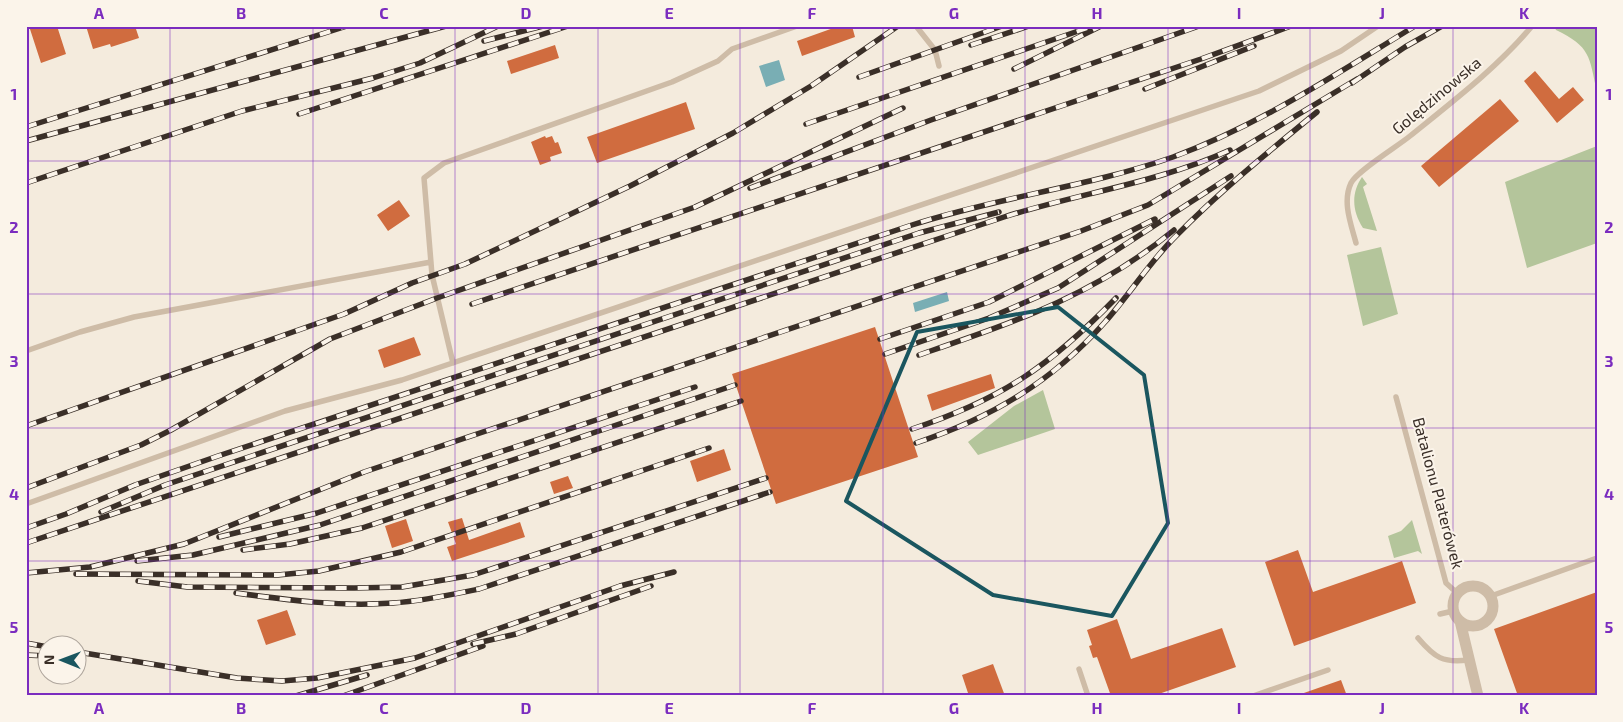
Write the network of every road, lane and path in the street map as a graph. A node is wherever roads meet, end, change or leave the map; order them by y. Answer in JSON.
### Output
{"nodes":[{"id":1,"x":797,"y":26,"type":"edge"},
{"id":2,"x":916,"y":26,"type":"edge"},
{"id":3,"x":1378,"y":26,"type":"edge"},
{"id":4,"x":1532,"y":26,"type":"edge"},
{"id":5,"x":939,"y":66,"type":"dead end"},
{"id":6,"x":1356,"y":243,"type":"dead end"},
{"id":7,"x":431,"y":262,"type":"junction"},
{"id":8,"x":26,"y":351,"type":"edge"},
{"id":9,"x":453,"y":363,"type":"junction"},
{"id":10,"x":1396,"y":397,"type":"dead end"},
{"id":11,"x":26,"y":504,"type":"edge"},
{"id":12,"x":1597,"y":558,"type":"edge"},
{"id":13,"x":1457,"y":593,"type":"junction"},
{"id":14,"x":1491,"y":596,"type":"junction"},
{"id":15,"x":1440,"y":614,"type":"dead end"},
{"id":16,"x":1457,"y":616,"type":"junction"},
{"id":17,"x":1418,"y":638,"type":"dead end"},
{"id":18,"x":1468,"y":660,"type":"junction"},
{"id":19,"x":1078,"y":670,"type":"dead end"},
{"id":20,"x":1328,"y":670,"type":"dead end"},
{"id":21,"x":1088,"y":696,"type":"edge"},
{"id":22,"x":1253,"y":696,"type":"edge"},
{"id":23,"x":1478,"y":696,"type":"edge"}],
"edges":[{"from":1,"to":7,"type":"lane"},
{"from":2,"to":5,"type":"lane"},
{"from":3,"to":9,"type":"lane"},
{"from":4,"to":6,"type":"lane","name":"Golędzinowska"},
{"from":7,"to":8,"type":"lane"},
{"from":7,"to":9,"type":"lane"},
{"from":9,"to":11,"type":"lane"},
{"from":10,"to":13,"type":"lane","name":"Batalionu Platerówek"},
{"from":12,"to":14,"type":"lane"},
{"from":13,"to":14,"type":"street","name":"Batalionu Platerówek"},
{"from":13,"to":16,"type":"street","name":"Batalionu Platerówek"},
{"from":14,"to":16,"type":"street"},
{"from":15,"to":16,"type":"lane"},
{"from":16,"to":18,"type":"street","name":"Batalionu Platerówek"},
{"from":17,"to":18,"type":"lane"},
{"from":18,"to":23,"type":"street","name":"Batalionu Platerówek"},
{"from":19,"to":21,"type":"lane"},
{"from":20,"to":22,"type":"lane"}]}
